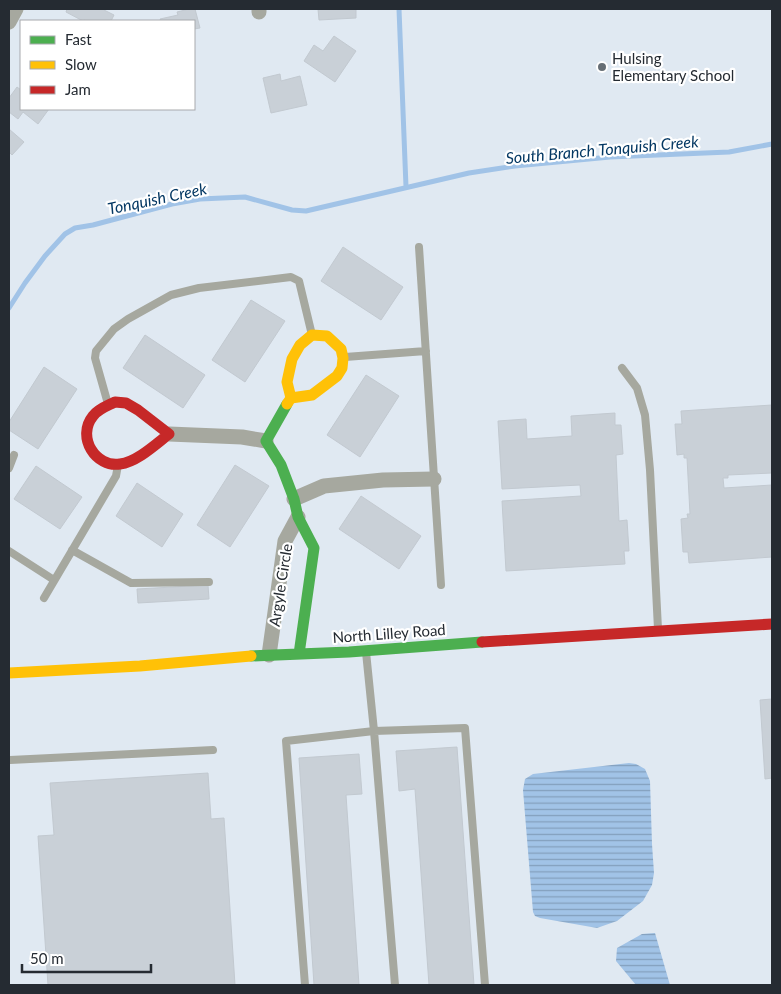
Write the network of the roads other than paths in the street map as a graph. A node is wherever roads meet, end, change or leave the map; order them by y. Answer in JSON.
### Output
{"nodes":[{"id":1,"x":16,"y":9,"type":"edge"},
{"id":2,"x":9,"y":22,"type":"edge"},
{"id":3,"x":418,"y":247,"type":"dead end"},
{"id":4,"x":312,"y":335,"type":"junction"},
{"id":5,"x":426,"y":352,"type":"junction"},
{"id":6,"x":343,"y":358,"type":"junction"},
{"id":7,"x":622,"y":368,"type":"dead end"},
{"id":8,"x":291,"y":398,"type":"junction"},
{"id":9,"x":108,"y":405,"type":"junction"},
{"id":10,"x":169,"y":434,"type":"junction"},
{"id":11,"x":266,"y":441,"type":"junction"},
{"id":12,"x":14,"y":455,"type":"dead end"},
{"id":13,"x":118,"y":464,"type":"junction"},
{"id":14,"x":9,"y":468,"type":"edge"},
{"id":15,"x":434,"y":479,"type":"junction"},
{"id":16,"x":294,"y":499,"type":"junction"},
{"id":17,"x":298,"y":517,"type":"junction"},
{"id":18,"x":72,"y":550,"type":"junction"},
{"id":19,"x":9,"y":551,"type":"edge"},
{"id":20,"x":54,"y":580,"type":"junction"},
{"id":21,"x":209,"y":582,"type":"dead end"},
{"id":22,"x":441,"y":585,"type":"dead end"},
{"id":23,"x":44,"y":598,"type":"dead end"},
{"id":24,"x":772,"y":624,"type":"edge"},
{"id":25,"x":658,"y":632,"type":"junction"},
{"id":26,"x":366,"y":650,"type":"junction"},
{"id":27,"x":299,"y":654,"type":"junction"},
{"id":28,"x":269,"y":655,"type":"junction"},
{"id":29,"x":9,"y":673,"type":"edge"},
{"id":30,"x":374,"y":731,"type":"junction"},
{"id":31,"x":213,"y":750,"type":"dead end"},
{"id":32,"x":9,"y":759,"type":"edge"},
{"id":33,"x":305,"y":985,"type":"edge"},
{"id":34,"x":394,"y":985,"type":"edge"},
{"id":35,"x":484,"y":985,"type":"edge"}],
"edges":[{"from":1,"to":2,"type":"street"},
{"from":3,"to":5,"type":"lane"},
{"from":4,"to":6,"type":"street"},
{"from":4,"to":8,"type":"street"},
{"from":4,"to":9,"type":"lane"},
{"from":5,"to":6,"type":"lane"},
{"from":5,"to":15,"type":"lane"},
{"from":6,"to":8,"type":"street"},
{"from":7,"to":25,"type":"lane"},
{"from":8,"to":11,"type":"street"},
{"from":9,"to":10,"type":"street"},
{"from":9,"to":13,"type":"street"},
{"from":10,"to":11,"type":"street"},
{"from":10,"to":13,"type":"street"},
{"from":11,"to":16,"type":"street","name":"Argyle Circle"},
{"from":12,"to":14,"type":"lane"},
{"from":13,"to":18,"type":"lane"},
{"from":15,"to":16,"type":"street"},
{"from":15,"to":22,"type":"lane"},
{"from":16,"to":17,"type":"street","name":"Argyle Circle"},
{"from":17,"to":27,"type":"street","name":"Argyle Circle"},
{"from":17,"to":28,"type":"street","name":"Argyle Circle"},
{"from":18,"to":20,"type":"lane"},
{"from":18,"to":21,"type":"lane"},
{"from":19,"to":20,"type":"lane"},
{"from":20,"to":23,"type":"lane"},
{"from":24,"to":25,"type":"street","name":"North Lilley Road"},
{"from":25,"to":26,"type":"street","name":"North Lilley Road"},
{"from":26,"to":27,"type":"street","name":"North Lilley Road"},
{"from":26,"to":30,"type":"lane"},
{"from":27,"to":28,"type":"street","name":"North Lilley Road"},
{"from":28,"to":29,"type":"street","name":"North Lilley Road"},
{"from":30,"to":33,"type":"lane"},
{"from":30,"to":34,"type":"lane"},
{"from":30,"to":35,"type":"lane"},
{"from":31,"to":32,"type":"lane"}]}
